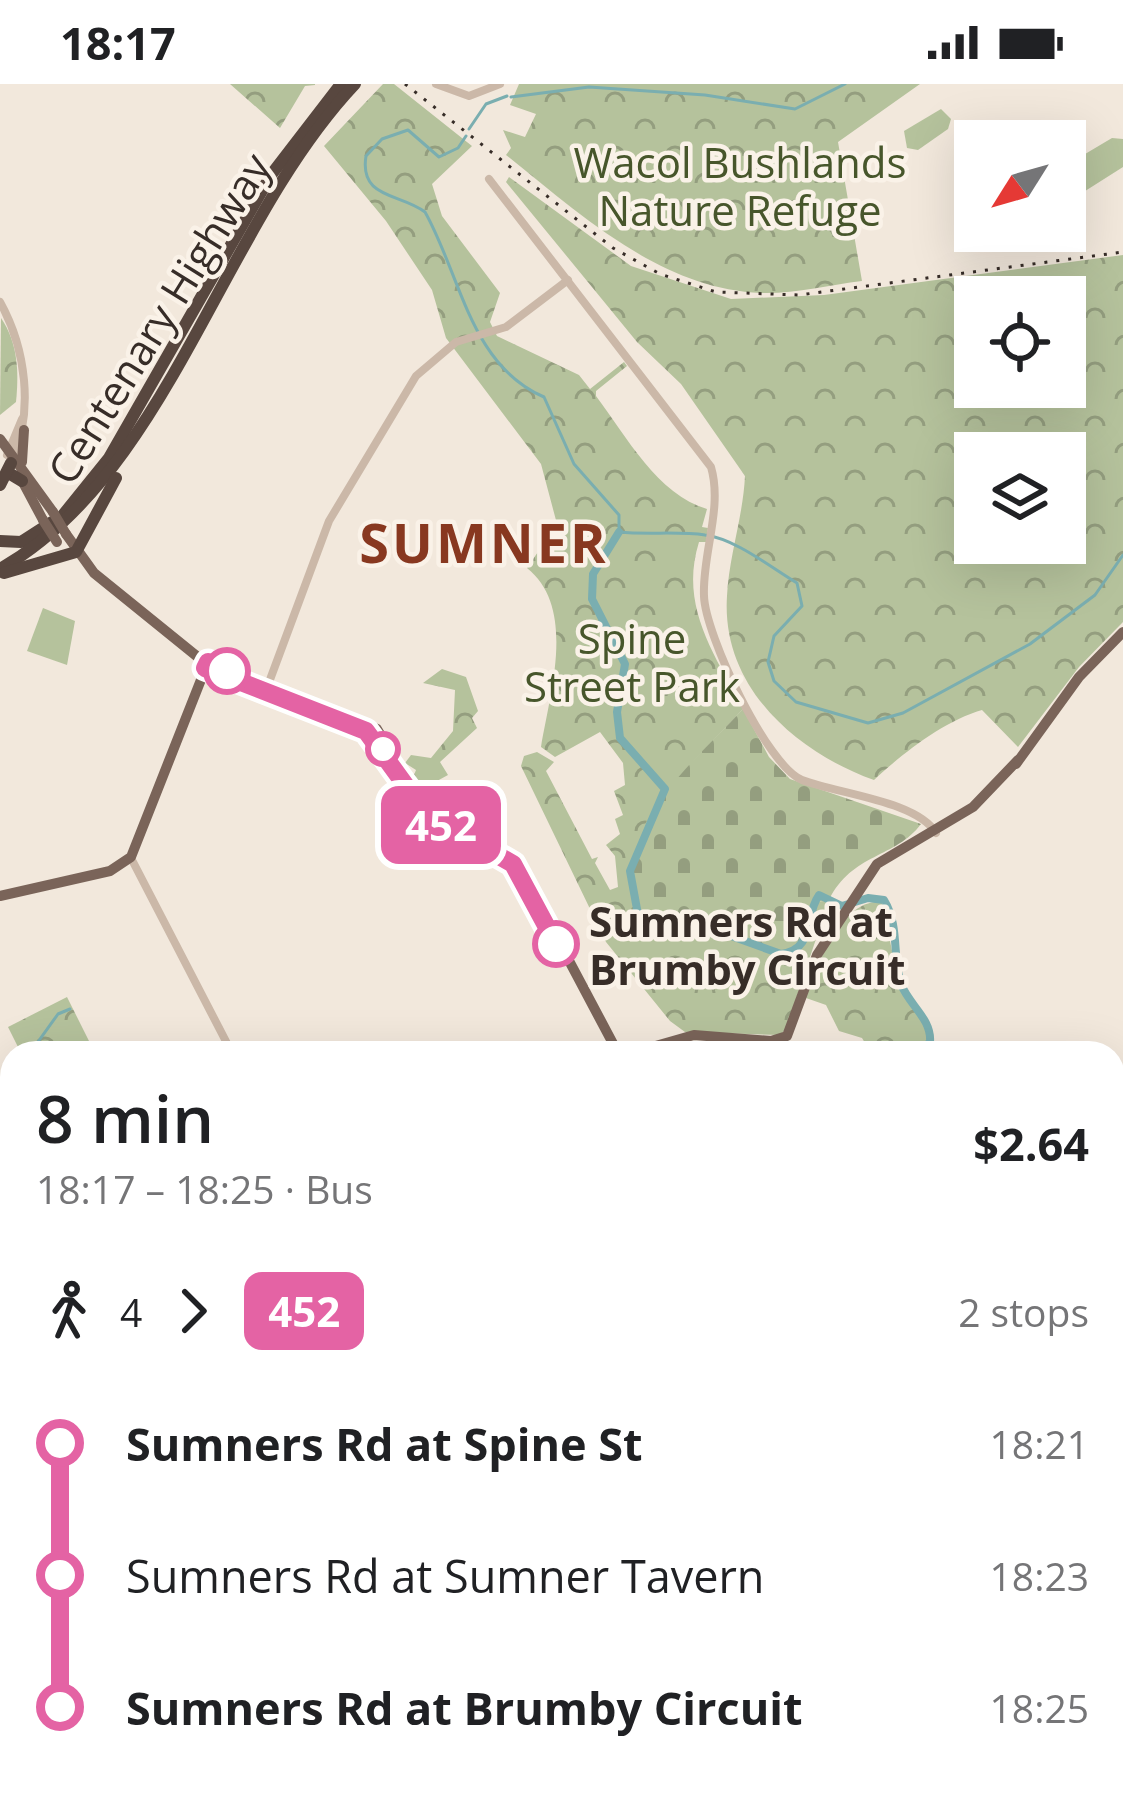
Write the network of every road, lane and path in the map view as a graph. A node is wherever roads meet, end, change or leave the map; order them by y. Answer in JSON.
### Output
{"nodes":[{"id":1,"x":332,"y":84,"type":"edge"},
{"id":2,"x":341,"y":84,"type":"edge"},
{"id":3,"x":358,"y":84,"type":"edge"},
{"id":4,"x":436,"y":84,"type":"edge"},
{"id":5,"x":500,"y":84,"type":"edge"},
{"id":6,"x":305,"y":127,"type":"junction"},
{"id":7,"x":489,"y":179,"type":"dead end"},
{"id":8,"x":568,"y":280,"type":"junction"},
{"id":9,"x":0,"y":302,"type":"edge"},
{"id":10,"x":150,"y":407,"type":"junction"},
{"id":11,"x":23,"y":416,"type":"junction"},
{"id":12,"x":24,"y":430,"type":"joint"},
{"id":13,"x":7,"y":460,"type":"edge"},
{"id":14,"x":22,"y":481,"type":"joint"},
{"id":15,"x":70,"y":508,"type":"junction"},
{"id":16,"x":48,"y":516,"type":"junction"},
{"id":17,"x":0,"y":542,"type":"edge"},
{"id":18,"x":72,"y":554,"type":"junction"},
{"id":19,"x":0,"y":569,"type":"edge"},
{"id":20,"x":1123,"y":632,"type":"edge"},
{"id":21,"x":204,"y":664,"type":"junction"},
{"id":22,"x":267,"y":689,"type":"junction"},
{"id":23,"x":338,"y":716,"type":"junction"},
{"id":24,"x":932,"y":827,"type":"junction"},
{"id":25,"x":133,"y":863,"type":"junction"},
{"id":26,"x":874,"y":870,"type":"junction"},
{"id":27,"x":0,"y":894,"type":"edge"},
{"id":28,"x":682,"y":1038,"type":"junction"},
{"id":29,"x":226,"y":1041,"type":"edge"},
{"id":30,"x":614,"y":1041,"type":"edge"},
{"id":31,"x":615,"y":1041,"type":"edge"},
{"id":32,"x":670,"y":1041,"type":"edge"},
{"id":33,"x":675,"y":1041,"type":"edge"}],
"edges":[{"from":1,"to":6,"type":"highway"},
{"from":2,"to":6,"type":"highway","name":"Centenary Highway"},
{"from":3,"to":10,"type":"highway","name":"Centenary Highway"},
{"from":4,"to":5,"type":"street"},
{"from":6,"to":15,"type":"highway","name":"Centenary Highway"},
{"from":7,"to":8,"type":"street"},
{"from":8,"to":22,"type":"street"},
{"from":8,"to":24,"type":"street"},
{"from":9,"to":11,"type":"street"},
{"from":10,"to":18,"type":"highway"},
{"from":10,"to":19,"type":"highway","name":"Centenary Highway"},
{"from":11,"to":12,"type":"street"},
{"from":11,"to":13,"type":"street"},
{"from":12,"to":13,"type":"main road"},
{"from":13,"to":14,"type":"highway"},
{"from":13,"to":16,"type":"main road"},
{"from":14,"to":16,"type":"main road"},
{"from":15,"to":17,"type":"highway"},
{"from":15,"to":19,"type":"highway","name":"Centenary Highway"},
{"from":16,"to":18,"type":"main road","bridge":true},
{"from":18,"to":19,"type":"highway"},
{"from":18,"to":21,"type":"main road"},
{"from":20,"to":24,"type":"main road"},
{"from":21,"to":22,"type":"main road"},
{"from":21,"to":25,"type":"main road"},
{"from":22,"to":23,"type":"main road"},
{"from":23,"to":30,"type":"main road"},
{"from":23,"to":31,"type":"main road"},
{"from":24,"to":26,"type":"main road"},
{"from":24,"to":26,"type":"main road"},
{"from":25,"to":27,"type":"main road"},
{"from":25,"to":29,"type":"street"},
{"from":26,"to":28,"type":"main road"},
{"from":28,"to":32,"type":"main road"},
{"from":28,"to":33,"type":"main road"}]}
